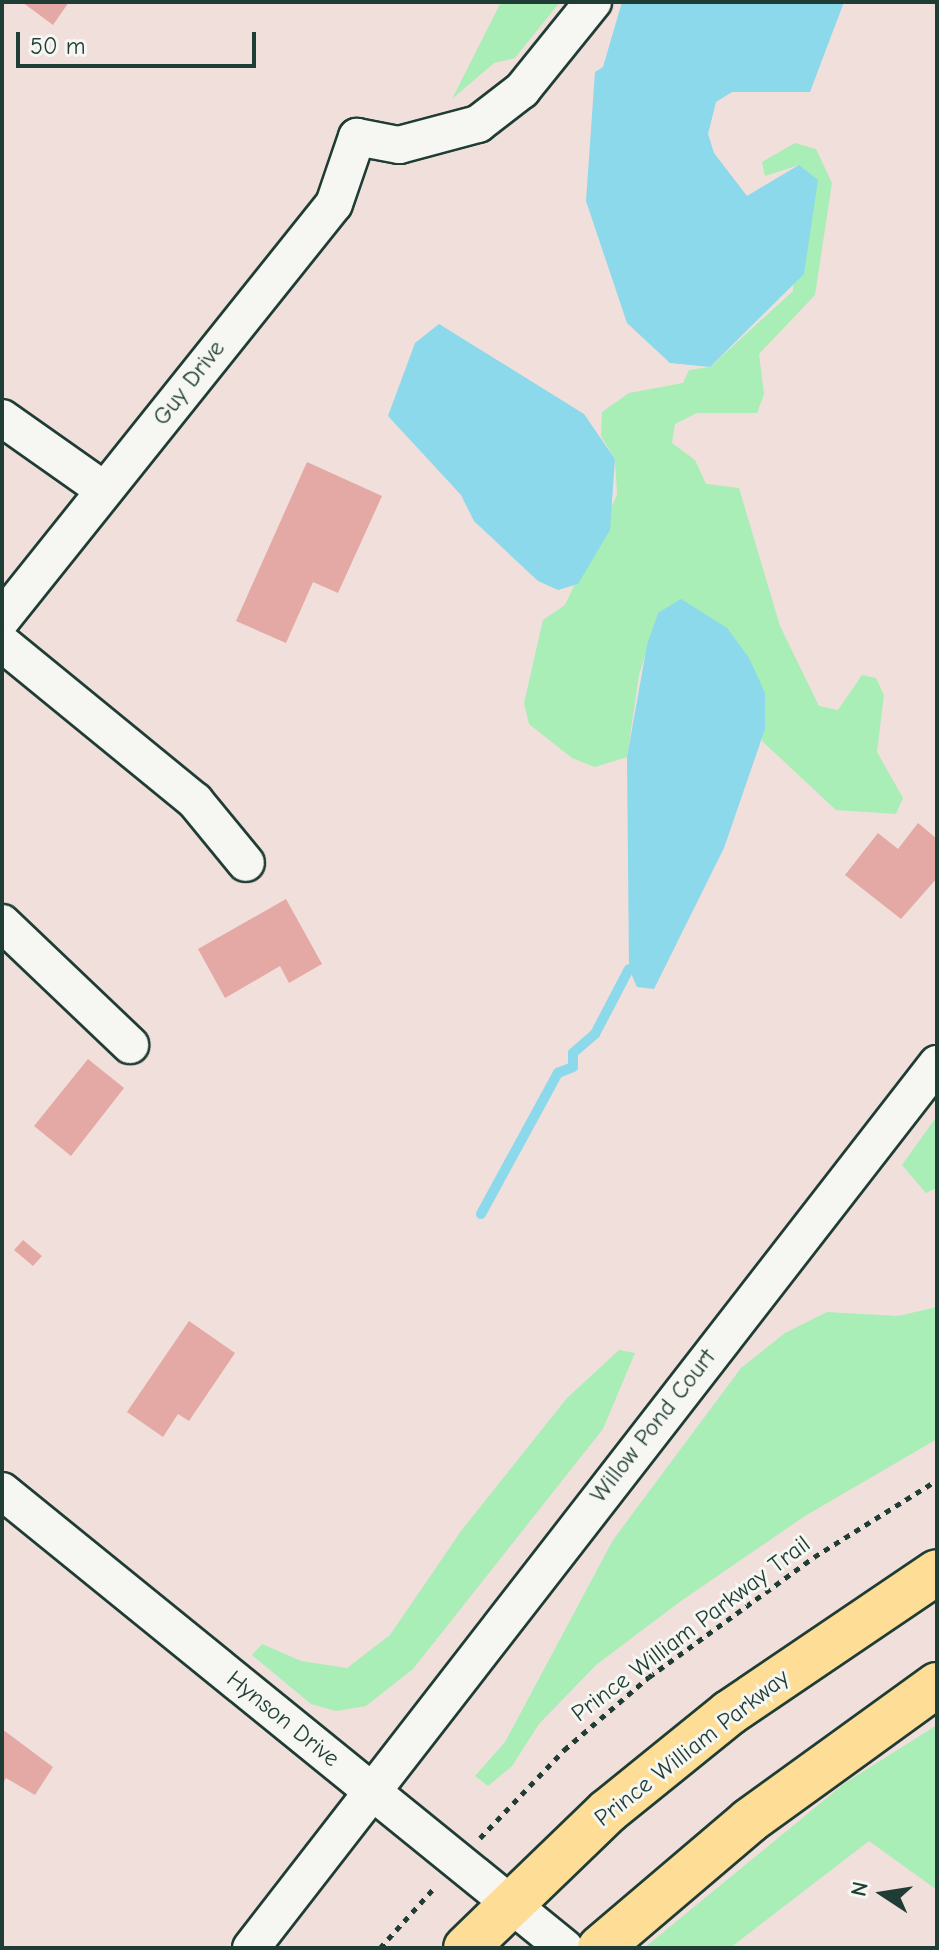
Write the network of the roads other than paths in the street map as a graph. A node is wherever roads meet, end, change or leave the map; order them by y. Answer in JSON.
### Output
{"nodes":[{"id":1,"x":593,"y":2,"type":"edge"},
{"id":2,"x":2,"y":418,"type":"edge"},
{"id":3,"x":104,"y":490,"type":"junction"},
{"id":4,"x":2,"y":619,"type":"edge"},
{"id":5,"x":2,"y":643,"type":"edge"},
{"id":6,"x":246,"y":863,"type":"dead end"},
{"id":7,"x":2,"y":923,"type":"edge"},
{"id":8,"x":130,"y":1045,"type":"dead end"},
{"id":9,"x":937,"y":1064,"type":"edge"},
{"id":10,"x":2,"y":1491,"type":"edge"},
{"id":11,"x":937,"y":1572,"type":"edge"},
{"id":12,"x":937,"y":1685,"type":"edge"},
{"id":13,"x":371,"y":1791,"type":"junction"},
{"id":14,"x":509,"y":1903,"type":"junction"},
{"id":15,"x":251,"y":1948,"type":"edge"},
{"id":16,"x":466,"y":1948,"type":"edge"},
{"id":17,"x":565,"y":1948,"type":"edge"},
{"id":18,"x":600,"y":1948,"type":"edge"}],
"edges":[{"from":1,"to":3,"type":"street","name":"Guy Drive"},
{"from":2,"to":3,"type":"street"},
{"from":3,"to":4,"type":"street","name":"Guy Drive"},
{"from":5,"to":6,"type":"street"},
{"from":7,"to":8,"type":"street"},
{"from":9,"to":13,"type":"street","name":"Willow Pond Court"},
{"from":10,"to":13,"type":"street","name":"Hynson Drive"},
{"from":11,"to":14,"type":"highway","name":"Prince William Parkway"},
{"from":12,"to":18,"type":"highway"},
{"from":13,"to":14,"type":"street","name":"Hynson Drive"},
{"from":13,"to":15,"type":"street","name":"Willow Pond Court"},
{"from":14,"to":16,"type":"highway","name":"Prince William Parkway"},
{"from":14,"to":17,"type":"street","name":"Hynson Drive"}]}
